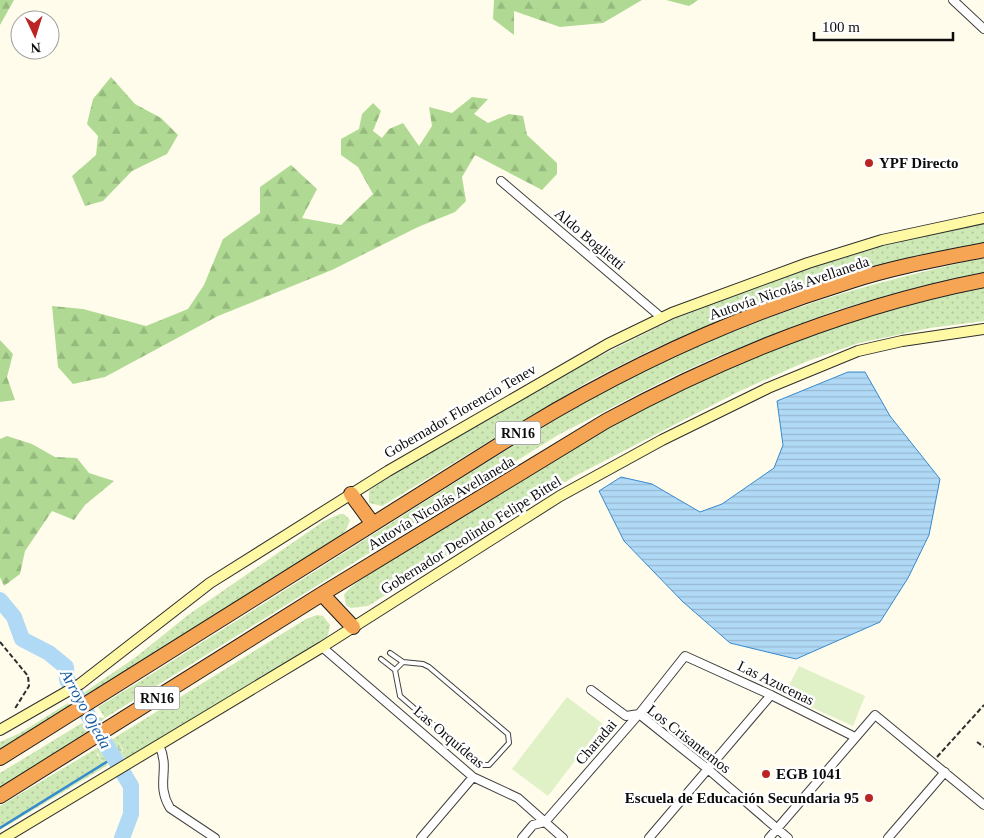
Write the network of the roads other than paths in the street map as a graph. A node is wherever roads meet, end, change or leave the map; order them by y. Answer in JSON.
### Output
{"nodes":[{"id":1,"x":953,"y":0,"type":"edge"},
{"id":2,"x":984,"y":29,"type":"edge"},
{"id":3,"x":501,"y":181,"type":"dead end"},
{"id":4,"x":984,"y":218,"type":"edge"},
{"id":5,"x":984,"y":250,"type":"edge"},
{"id":6,"x":984,"y":280,"type":"edge"},
{"id":7,"x":662,"y":318,"type":"junction"},
{"id":8,"x":984,"y":329,"type":"edge"},
{"id":9,"x":351,"y":494,"type":"junction"},
{"id":10,"x":372,"y":524,"type":"junction"},
{"id":11,"x":322,"y":594,"type":"junction"},
{"id":12,"x":352,"y":627,"type":"junction"},
{"id":13,"x":322,"y":647,"type":"junction"},
{"id":14,"x":390,"y":653,"type":"dead end"},
{"id":15,"x":686,"y":656,"type":"joint"},
{"id":16,"x":381,"y":659,"type":"dead end"},
{"id":17,"x":403,"y":662,"type":"junction"},
{"id":18,"x":395,"y":670,"type":"junction"},
{"id":19,"x":592,"y":690,"type":"dead end"},
{"id":20,"x":771,"y":695,"type":"junction"},
{"id":21,"x":639,"y":714,"type":"junction"},
{"id":22,"x":4,"y":728,"type":"edge"},
{"id":23,"x":855,"y":737,"type":"junction"},
{"id":24,"x":159,"y":745,"type":"junction"},
{"id":25,"x":0,"y":758,"type":"edge"},
{"id":26,"x":709,"y":770,"type":"junction"},
{"id":27,"x":945,"y":772,"type":"junction"},
{"id":28,"x":473,"y":777,"type":"junction"},
{"id":29,"x":0,"y":796,"type":"edge"},
{"id":30,"x":984,"y":804,"type":"edge"},
{"id":31,"x":545,"y":822,"type":"junction"},
{"id":32,"x":778,"y":829,"type":"junction"},
{"id":33,"x":4,"y":838,"type":"edge"},
{"id":34,"x":215,"y":838,"type":"edge"},
{"id":35,"x":421,"y":838,"type":"edge"},
{"id":36,"x":522,"y":838,"type":"edge"},
{"id":37,"x":563,"y":838,"type":"edge"},
{"id":38,"x":650,"y":838,"type":"edge"},
{"id":39,"x":769,"y":838,"type":"edge"},
{"id":40,"x":788,"y":838,"type":"edge"},
{"id":41,"x":888,"y":838,"type":"edge"}],
"edges":[{"from":1,"to":2,"type":"street"},
{"from":3,"to":7,"type":"street","name":"Aldo Boglietti"},
{"from":4,"to":7,"type":"street","name":"Gobernador Florencio Tenev"},
{"from":5,"to":10,"type":"highway","name":"Autovía Nicolás Avellaneda","number":"RN16"},
{"from":6,"to":11,"type":"highway","name":"Autovía Nicolás Avellaneda","number":"RN16"},
{"from":7,"to":9,"type":"street","name":"Gobernador Florencio Tenev"},
{"from":8,"to":12,"type":"street","name":"Gobernador Deolindo Felipe Bittel"},
{"from":9,"to":10,"type":"highway"},
{"from":9,"to":22,"type":"street","name":"Gobernador Florencio Tenev"},
{"from":10,"to":25,"type":"highway","name":"Autovía Nicolás Avellaneda","number":"RN16"},
{"from":11,"to":12,"type":"highway"},
{"from":11,"to":29,"type":"highway","name":"Autovía Nicolás Avellaneda","number":"RN16"},
{"from":12,"to":13,"type":"street","name":"Gobernador Deolindo Felipe Bittel"},
{"from":13,"to":24,"type":"street","name":"Gobernador Deolindo Felipe Bittel"},
{"from":13,"to":28,"type":"street","name":"Las Orquídeas"},
{"from":14,"to":17,"type":"lane"},
{"from":15,"to":20,"type":"street","name":"Las Azucenas"},
{"from":15,"to":21,"type":"street","name":"Charadai"},
{"from":16,"to":18,"type":"lane"},
{"from":17,"to":18,"type":"lane"},
{"from":17,"to":18,"type":"lane"},
{"from":19,"to":21,"type":"street","name":"Los Crisantemos"},
{"from":20,"to":23,"type":"street","name":"Las Azucenas"},
{"from":20,"to":26,"type":"street"},
{"from":21,"to":26,"type":"street","name":"Los Crisantemos"},
{"from":21,"to":31,"type":"street","name":"Charadai"},
{"from":23,"to":27,"type":"street"},
{"from":23,"to":32,"type":"street"},
{"from":24,"to":33,"type":"street","name":"Gobernador Deolindo Felipe Bittel"},
{"from":24,"to":34,"type":"street"},
{"from":26,"to":32,"type":"street","name":"Los Crisantemos"},
{"from":26,"to":38,"type":"street"},
{"from":27,"to":30,"type":"street"},
{"from":27,"to":41,"type":"street"},
{"from":28,"to":31,"type":"street","name":"Las Orquídeas"},
{"from":28,"to":35,"type":"street"},
{"from":31,"to":36,"type":"street","name":"Charadai"},
{"from":31,"to":37,"type":"street","name":"Las Orquídeas"},
{"from":32,"to":39,"type":"street"},
{"from":32,"to":40,"type":"street","name":"Los Crisantemos"}]}
